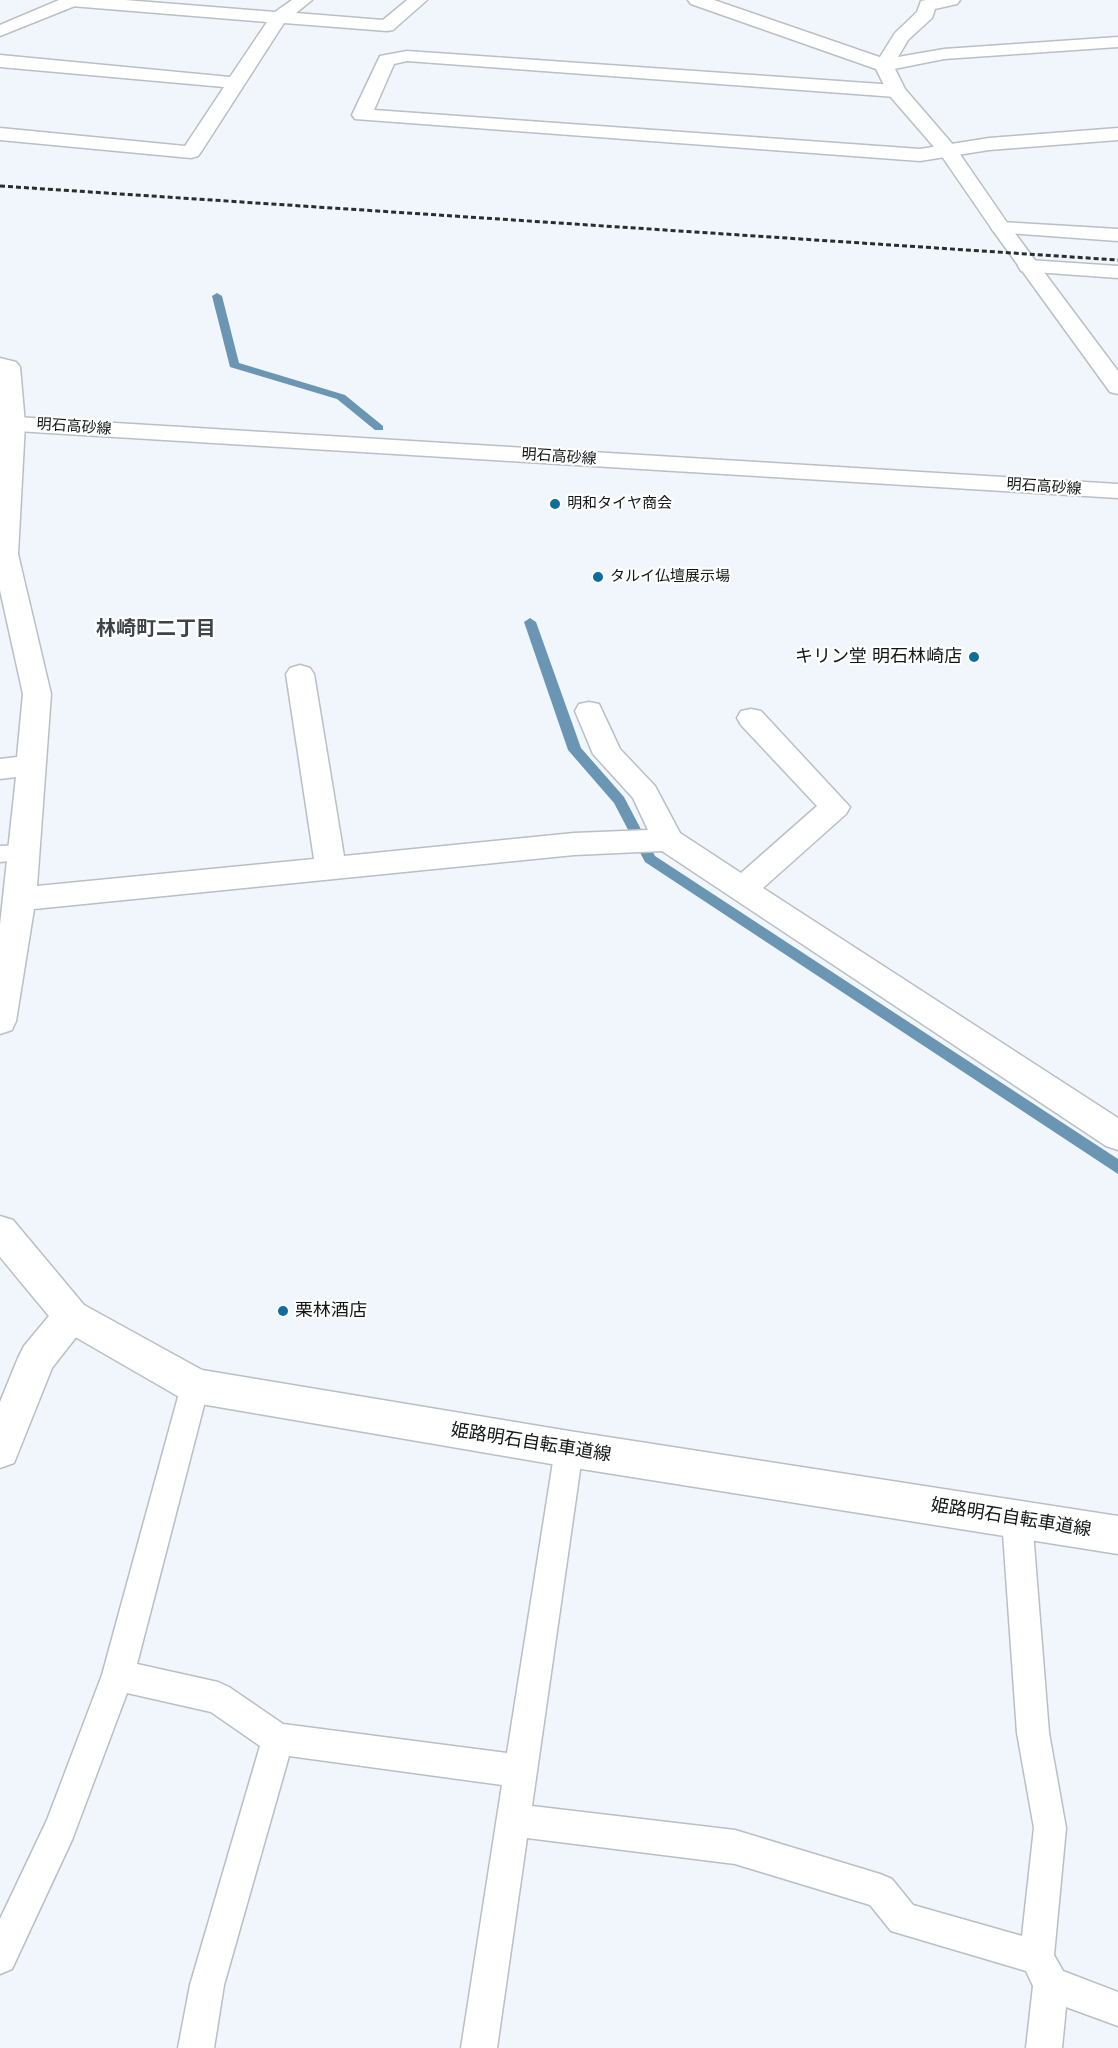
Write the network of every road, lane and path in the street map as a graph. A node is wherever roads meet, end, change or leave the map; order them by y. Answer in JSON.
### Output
{"nodes":[{"id":1,"x":303,"y":0,"type":"edge"},
{"id":2,"x":418,"y":0,"type":"edge"},
{"id":3,"x":697,"y":0,"type":"edge"},
{"id":4,"x":951,"y":0,"type":"edge"},
{"id":5,"x":72,"y":1,"type":"edge"},
{"id":6,"x":278,"y":18,"type":"junction"},
{"id":7,"x":2,"y":29,"type":"edge"},
{"id":8,"x":1118,"y":42,"type":"edge"},
{"id":9,"x":0,"y":61,"type":"edge"},
{"id":10,"x":884,"y":65,"type":"junction"},
{"id":11,"x":236,"y":83,"type":"junction"},
{"id":12,"x":896,"y":91,"type":"junction"},
{"id":13,"x":0,"y":134,"type":"edge"},
{"id":14,"x":1118,"y":134,"type":"edge"},
{"id":15,"x":948,"y":151,"type":"junction"},
{"id":16,"x":1001,"y":228,"type":"junction"},
{"id":17,"x":1118,"y":236,"type":"edge"},
{"id":18,"x":1029,"y":266,"type":"junction"},
{"id":19,"x":1118,"y":272,"type":"edge"},
{"id":20,"x":0,"y":365,"type":"edge"},
{"id":21,"x":1118,"y":387,"type":"edge"},
{"id":22,"x":6,"y":423,"type":"edge"},
{"id":23,"x":1118,"y":491,"type":"edge"},
{"id":24,"x":3,"y":555,"type":"edge"},
{"id":25,"x":300,"y":674,"type":"dead end"},
{"id":26,"x":590,"y":711,"type":"dead end"},
{"id":27,"x":751,"y":718,"type":"dead end"},
{"id":28,"x":30,"y":765,"type":"junction"},
{"id":29,"x":0,"y":769,"type":"edge"},
{"id":30,"x":668,"y":840,"type":"junction"},
{"id":31,"x":11,"y":854,"type":"edge"},
{"id":32,"x":331,"y":868,"type":"junction"},
{"id":33,"x":742,"y":889,"type":"junction"},
{"id":34,"x":20,"y":898,"type":"junction"},
{"id":35,"x":0,"y":1021,"type":"edge"},
{"id":36,"x":1118,"y":1136,"type":"edge"},
{"id":37,"x":0,"y":1231,"type":"edge"},
{"id":38,"x":71,"y":1316,"type":"junction"},
{"id":39,"x":195,"y":1386,"type":"junction"},
{"id":40,"x":569,"y":1449,"type":"junction"},
{"id":41,"x":0,"y":1450,"type":"edge"},
{"id":42,"x":1017,"y":1519,"type":"junction"},
{"id":43,"x":1118,"y":1535,"type":"edge"},
{"id":44,"x":118,"y":1675,"type":"junction"},
{"id":45,"x":278,"y":1739,"type":"junction"},
{"id":46,"x":520,"y":1771,"type":"junction"},
{"id":47,"x":513,"y":1820,"type":"junction"},
{"id":48,"x":0,"y":1957,"type":"edge"},
{"id":49,"x":1044,"y":1970,"type":"junction"},
{"id":50,"x":1118,"y":2009,"type":"edge"},
{"id":51,"x":196,"y":2048,"type":"edge"},
{"id":52,"x":479,"y":2048,"type":"edge"},
{"id":53,"x":1044,"y":2048,"type":"edge"}],
"edges":[{"from":1,"to":6,"type":"street"},
{"from":2,"to":6,"type":"street"},
{"from":3,"to":10,"type":"street"},
{"from":4,"to":10,"type":"street"},
{"from":5,"to":6,"type":"street"},
{"from":5,"to":7,"type":"street"},
{"from":6,"to":11,"type":"street"},
{"from":8,"to":10,"type":"street"},
{"from":9,"to":11,"type":"street"},
{"from":10,"to":12,"type":"street"},
{"from":11,"to":13,"type":"street"},
{"from":12,"to":15,"type":"street"},
{"from":12,"to":15,"type":"street"},
{"from":14,"to":15,"type":"street"},
{"from":15,"to":16,"type":"street"},
{"from":16,"to":17,"type":"street"},
{"from":16,"to":18,"type":"street"},
{"from":18,"to":19,"type":"street"},
{"from":18,"to":21,"type":"street"},
{"from":20,"to":22,"type":"street"},
{"from":22,"to":23,"type":"street","name":"明石高砂線"},
{"from":22,"to":24,"type":"street"},
{"from":24,"to":28,"type":"street"},
{"from":25,"to":32,"type":"street"},
{"from":26,"to":30,"type":"street"},
{"from":27,"to":33,"type":"street"},
{"from":28,"to":29,"type":"street"},
{"from":28,"to":31,"type":"street"},
{"from":30,"to":32,"type":"street"},
{"from":30,"to":33,"type":"street"},
{"from":31,"to":34,"type":"street"},
{"from":32,"to":34,"type":"street"},
{"from":33,"to":36,"type":"street"},
{"from":34,"to":35,"type":"street"},
{"from":37,"to":38,"type":"street","name":"姫路明石自転車道線"},
{"from":38,"to":39,"type":"street","name":"姫路明石自転車道線"},
{"from":38,"to":41,"type":"street"},
{"from":39,"to":40,"type":"street","name":"姫路明石自転車道線"},
{"from":39,"to":44,"type":"lane"},
{"from":40,"to":42,"type":"street","name":"姫路明石自転車道線"},
{"from":40,"to":46,"type":"lane"},
{"from":42,"to":43,"type":"street","name":"姫路明石自転車道線"},
{"from":42,"to":49,"type":"lane"},
{"from":44,"to":45,"type":"lane"},
{"from":44,"to":48,"type":"lane"},
{"from":45,"to":46,"type":"lane"},
{"from":45,"to":51,"type":"lane"},
{"from":46,"to":47,"type":"lane"},
{"from":47,"to":49,"type":"lane"},
{"from":47,"to":52,"type":"lane"},
{"from":49,"to":50,"type":"lane"},
{"from":49,"to":53,"type":"lane"}]}
